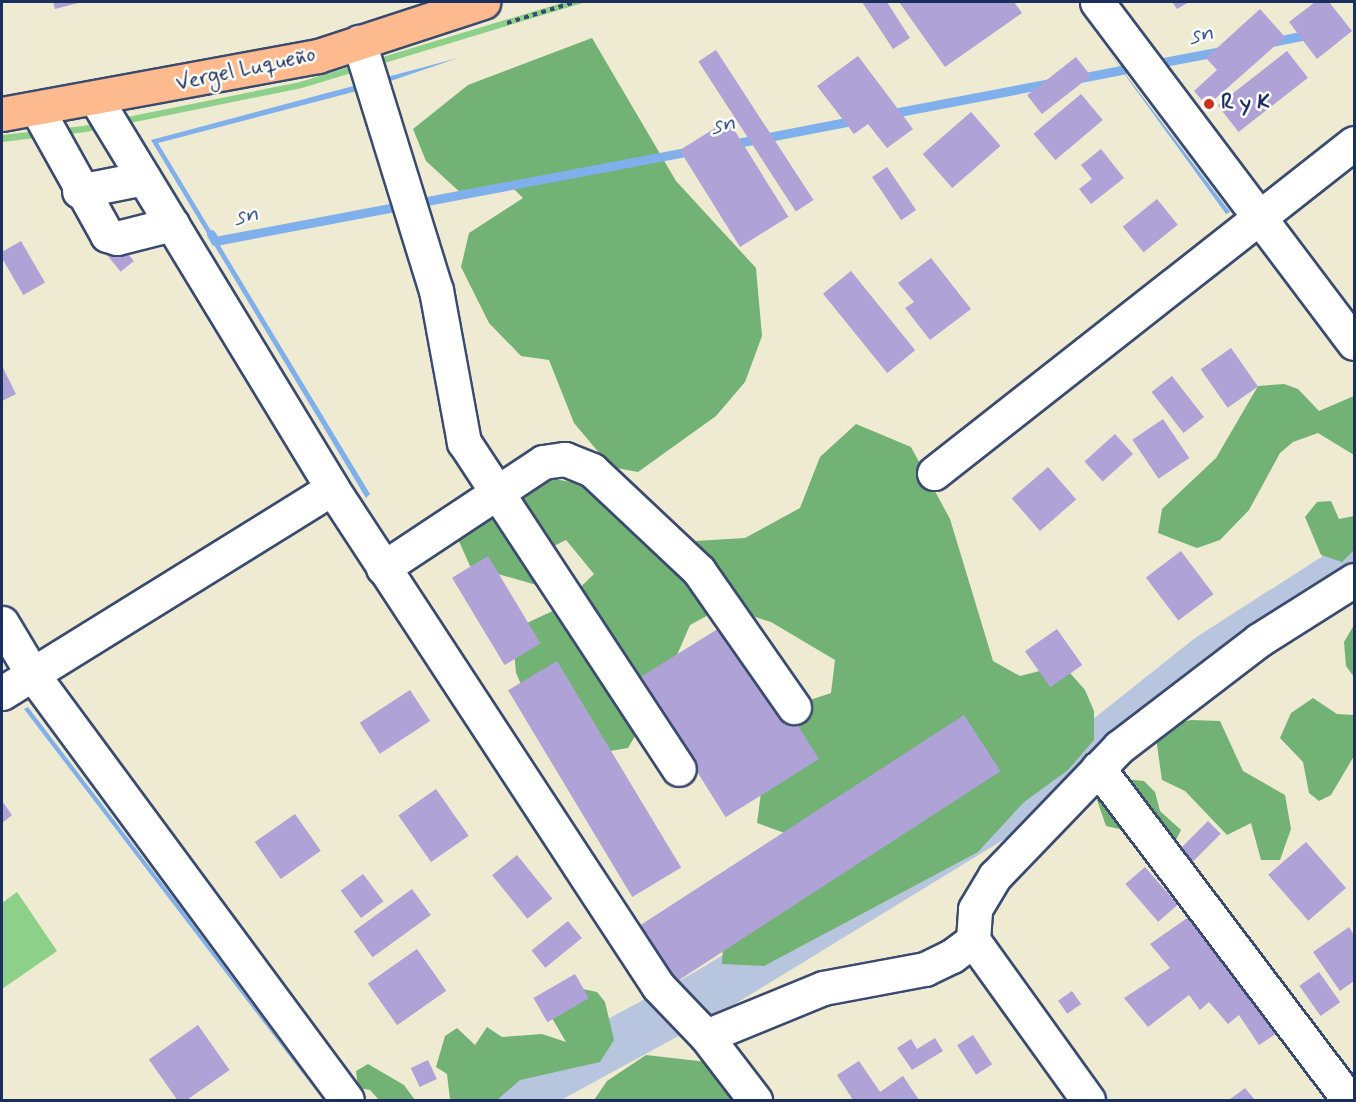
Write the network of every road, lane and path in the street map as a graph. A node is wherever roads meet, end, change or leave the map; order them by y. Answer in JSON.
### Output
{"nodes":[{"id":1,"x":483,"y":2,"type":"edge"},
{"id":2,"x":1097,"y":2,"type":"edge"},
{"id":3,"x":359,"y":42,"type":"junction"},
{"id":4,"x":97,"y":101,"type":"junction"},
{"id":5,"x":37,"y":109,"type":"junction"},
{"id":6,"x":2,"y":114,"type":"edge"},
{"id":7,"x":1354,"y":143,"type":"edge"},
{"id":8,"x":144,"y":178,"type":"junction"},
{"id":9,"x":79,"y":191,"type":"junction"},
{"id":10,"x":1256,"y":216,"type":"junction"},
{"id":11,"x":172,"y":224,"type":"junction"},
{"id":12,"x":1354,"y":343,"type":"edge"},
{"id":13,"x":934,"y":472,"type":"dead end"},
{"id":14,"x":332,"y":488,"type":"junction"},
{"id":15,"x":497,"y":491,"type":"junction"},
{"id":16,"x":383,"y":568,"type":"junction"},
{"id":17,"x":1354,"y":580,"type":"edge"},
{"id":18,"x":2,"y":623,"type":"edge"},
{"id":19,"x":33,"y":675,"type":"junction"},
{"id":20,"x":2,"y":693,"type":"edge"},
{"id":21,"x":795,"y":707,"type":"dead end"},
{"id":22,"x":1098,"y":768,"type":"junction"},
{"id":23,"x":679,"y":769,"type":"dead end"},
{"id":24,"x":973,"y":940,"type":"junction"},
{"id":25,"x":706,"y":1036,"type":"junction"},
{"id":26,"x":754,"y":1099,"type":"edge"},
{"id":27,"x":347,"y":1101,"type":"edge"},
{"id":28,"x":1088,"y":1101,"type":"edge"},
{"id":29,"x":1349,"y":1101,"type":"edge"}],
"edges":[{"from":1,"to":3,"type":"main road","name":"Vergel Luqueño"},
{"from":2,"to":10,"type":"street"},
{"from":3,"to":4,"type":"main road","name":"Vergel Luqueño"},
{"from":3,"to":15,"type":"street"},
{"from":4,"to":5,"type":"main road","name":"Vergel Luqueño"},
{"from":4,"to":8,"type":"street"},
{"from":5,"to":6,"type":"main road","name":"Vergel Luqueño"},
{"from":5,"to":9,"type":"street"},
{"from":7,"to":10,"type":"street"},
{"from":8,"to":9,"type":"street"},
{"from":8,"to":11,"type":"street"},
{"from":9,"to":11,"type":"street"},
{"from":10,"to":12,"type":"street"},
{"from":10,"to":13,"type":"street"},
{"from":11,"to":14,"type":"street"},
{"from":14,"to":16,"type":"street"},
{"from":14,"to":19,"type":"street"},
{"from":15,"to":16,"type":"street"},
{"from":15,"to":21,"type":"street"},
{"from":15,"to":23,"type":"street"},
{"from":16,"to":25,"type":"street"},
{"from":17,"to":22,"type":"street"},
{"from":18,"to":19,"type":"street"},
{"from":19,"to":20,"type":"street"},
{"from":19,"to":27,"type":"street"},
{"from":22,"to":24,"type":"street"},
{"from":22,"to":29,"type":"street"},
{"from":24,"to":25,"type":"street"},
{"from":24,"to":28,"type":"street"},
{"from":25,"to":26,"type":"street"}]}
